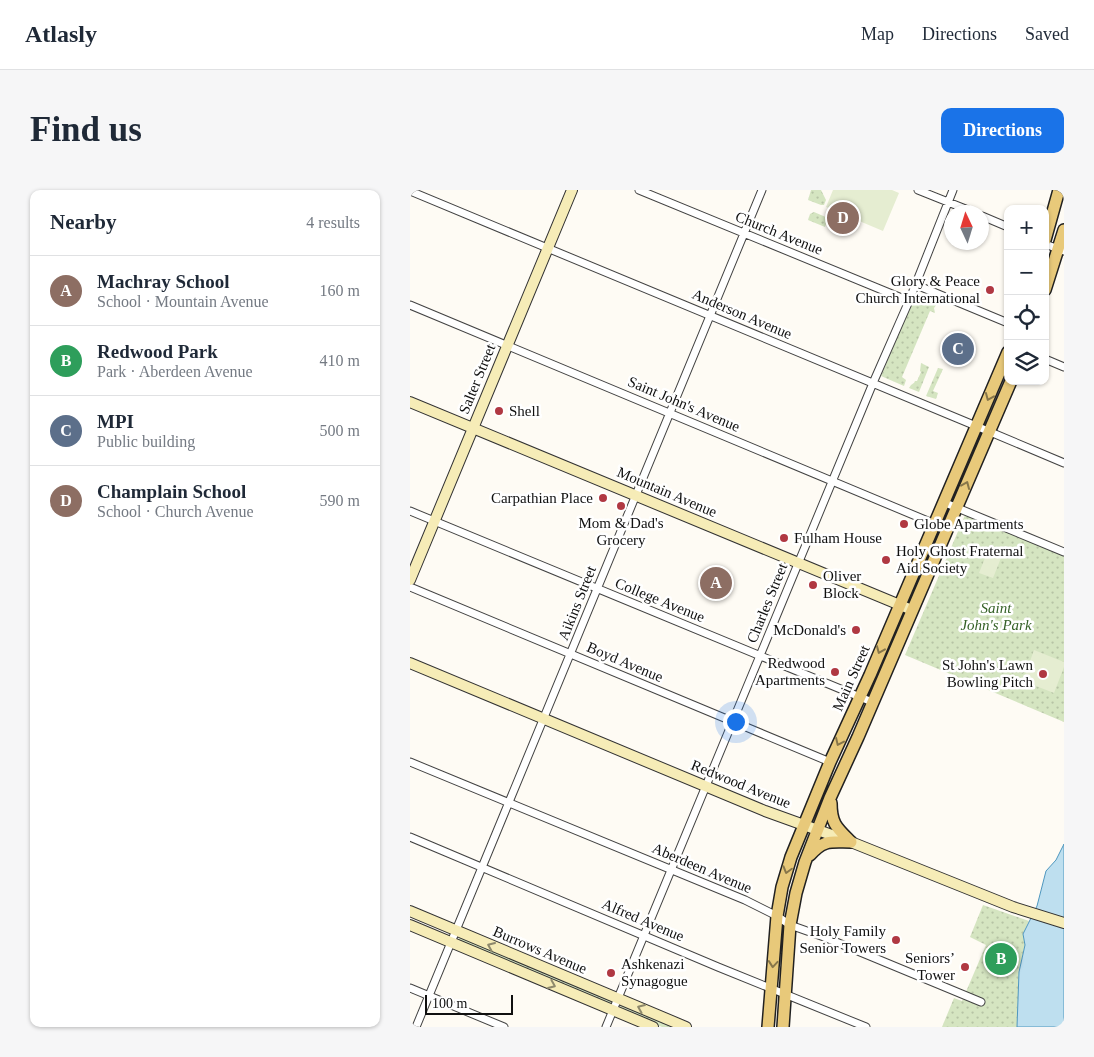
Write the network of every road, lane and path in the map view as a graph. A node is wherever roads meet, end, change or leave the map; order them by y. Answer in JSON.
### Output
{"nodes":[{"id":1,"x":410,"y":190,"type":"edge"},
{"id":2,"x":572,"y":190,"type":"edge"},
{"id":3,"x":640,"y":190,"type":"edge"},
{"id":4,"x":762,"y":190,"type":"edge"},
{"id":5,"x":918,"y":190,"type":"edge"},
{"id":6,"x":953,"y":190,"type":"edge"},
{"id":7,"x":1059,"y":190,"type":"edge"},
{"id":8,"x":948,"y":202,"type":"junction"},
{"id":9,"x":956,"y":205,"type":"edge"},
{"id":10,"x":989,"y":219,"type":"edge"},
{"id":11,"x":1004,"y":225,"type":"edge"},
{"id":12,"x":1049,"y":226,"type":"edge"},
{"id":13,"x":1064,"y":230,"type":"edge"},
{"id":14,"x":744,"y":233,"type":"junction"},
{"id":15,"x":1049,"y":246,"type":"edge"},
{"id":16,"x":548,"y":248,"type":"junction"},
{"id":17,"x":1061,"y":250,"type":"edge"},
{"id":18,"x":1049,"y":280,"type":"edge"},
{"id":19,"x":914,"y":284,"type":"junction"},
{"id":20,"x":908,"y":301,"type":"junction"},
{"id":21,"x":410,"y":305,"type":"edge"},
{"id":22,"x":710,"y":315,"type":"junction"},
{"id":23,"x":1004,"y":321,"type":"edge"},
{"id":24,"x":507,"y":346,"type":"junction"},
{"id":25,"x":1004,"y":361,"type":"edge"},
{"id":26,"x":1049,"y":361,"type":"edge"},
{"id":27,"x":1064,"y":367,"type":"edge"},
{"id":28,"x":873,"y":383,"type":"junction"},
{"id":29,"x":1009,"y":385,"type":"edge"},
{"id":30,"x":410,"y":402,"type":"edge"},
{"id":31,"x":670,"y":414,"type":"junction"},
{"id":32,"x":976,"y":426,"type":"junction"},
{"id":33,"x":473,"y":428,"type":"junction"},
{"id":34,"x":989,"y":432,"type":"junction"},
{"id":35,"x":1064,"y":463,"type":"edge"},
{"id":36,"x":833,"y":482,"type":"junction"},
{"id":37,"x":636,"y":496,"type":"junction"},
{"id":38,"x":943,"y":502,"type":"junction"},
{"id":39,"x":956,"y":508,"type":"junction"},
{"id":40,"x":410,"y":511,"type":"edge"},
{"id":41,"x":434,"y":521,"type":"junction"},
{"id":42,"x":934,"y":523,"type":"junction"},
{"id":43,"x":947,"y":529,"type":"junction"},
{"id":44,"x":1064,"y":552,"type":"edge"},
{"id":45,"x":799,"y":563,"type":"junction"},
{"id":46,"x":410,"y":580,"type":"edge"},
{"id":47,"x":410,"y":587,"type":"edge"},
{"id":48,"x":598,"y":589,"type":"junction"},
{"id":49,"x":899,"y":605,"type":"junction"},
{"id":50,"x":912,"y":610,"type":"junction"},
{"id":51,"x":571,"y":654,"type":"junction"},
{"id":52,"x":760,"y":656,"type":"junction"},
{"id":53,"x":410,"y":663,"type":"edge"},
{"id":54,"x":859,"y":698,"type":"junction"},
{"id":55,"x":872,"y":702,"type":"junction"},
{"id":56,"x":544,"y":719,"type":"junction"},
{"id":57,"x":733,"y":721,"type":"junction"},
{"id":58,"x":410,"y":762,"type":"edge"},
{"id":59,"x":830,"y":762,"type":"junction"},
{"id":60,"x":706,"y":787,"type":"junction"},
{"id":61,"x":830,"y":798,"type":"junction"},
{"id":62,"x":509,"y":803,"type":"junction"},
{"id":63,"x":804,"y":825,"type":"junction"},
{"id":64,"x":818,"y":830,"type":"junction"},
{"id":65,"x":410,"y":837,"type":"edge"},
{"id":66,"x":851,"y":842,"type":"junction"},
{"id":67,"x":805,"y":862,"type":"junction"},
{"id":68,"x":482,"y":868,"type":"junction"},
{"id":69,"x":672,"y":869,"type":"junction"},
{"id":70,"x":410,"y":911,"type":"edge"},
{"id":71,"x":777,"y":916,"type":"junction"},
{"id":72,"x":1064,"y":923,"type":"edge"},
{"id":73,"x":410,"y":925,"type":"edge"},
{"id":74,"x":790,"y":925,"type":"junction"},
{"id":75,"x":456,"y":931,"type":"junction"},
{"id":76,"x":644,"y":935,"type":"junction"},
{"id":77,"x":451,"y":942,"type":"junction"},
{"id":78,"x":410,"y":988,"type":"edge"},
{"id":79,"x":771,"y":988,"type":"junction"},
{"id":80,"x":785,"y":994,"type":"junction"},
{"id":81,"x":429,"y":996,"type":"junction"},
{"id":82,"x":618,"y":998,"type":"junction"},
{"id":83,"x":981,"y":1002,"type":"dead end"},
{"id":84,"x":612,"y":1010,"type":"junction"},
{"id":85,"x":416,"y":1027,"type":"edge"},
{"id":86,"x":504,"y":1027,"type":"edge"},
{"id":87,"x":606,"y":1027,"type":"edge"},
{"id":88,"x":653,"y":1027,"type":"edge"},
{"id":89,"x":686,"y":1027,"type":"edge"},
{"id":90,"x":768,"y":1027,"type":"edge"},
{"id":91,"x":783,"y":1027,"type":"edge"},
{"id":92,"x":866,"y":1027,"type":"edge"}],
"edges":[{"from":1,"to":16,"type":"street","name":"Anderson Avenue"},
{"from":2,"to":16,"type":"main road","name":"Salter Street"},
{"from":3,"to":14,"type":"street","name":"Church Avenue"},
{"from":4,"to":14,"type":"street","name":"Aikins Street"},
{"from":5,"to":8,"type":"street"},
{"from":6,"to":8,"type":"street","name":"Charles Street"},
{"from":7,"to":12,"type":"main road"},
{"from":8,"to":9,"type":"street"},
{"from":8,"to":19,"type":"street","name":"Charles Street"},
{"from":10,"to":11,"type":"street"},
{"from":13,"to":17,"type":"main road"},
{"from":14,"to":20,"type":"street","name":"Church Avenue"},
{"from":14,"to":22,"type":"street","name":"Aikins Street"},
{"from":15,"to":17,"type":"street"},
{"from":16,"to":22,"type":"street","name":"Anderson Avenue"},
{"from":16,"to":24,"type":"main road","name":"Salter Street"},
{"from":17,"to":18,"type":"main road"},
{"from":19,"to":20,"type":"street","name":"Charles Street"},
{"from":19,"to":23,"type":"street"},
{"from":20,"to":28,"type":"street","name":"Charles Street"},
{"from":21,"to":24,"type":"street","name":"Saint John's Avenue"},
{"from":22,"to":28,"type":"street","name":"Anderson Avenue"},
{"from":22,"to":31,"type":"street","name":"Aikins Street"},
{"from":24,"to":31,"type":"street","name":"Saint John's Avenue"},
{"from":24,"to":33,"type":"main road","name":"Salter Street"},
{"from":25,"to":32,"type":"main road","name":"Main Street","one_way":true},
{"from":26,"to":27,"type":"street"},
{"from":28,"to":32,"type":"street","name":"Anderson Avenue"},
{"from":28,"to":36,"type":"street","name":"Charles Street"},
{"from":29,"to":34,"type":"main road","name":"Main Street"},
{"from":30,"to":33,"type":"main road","name":"Mountain Avenue"},
{"from":31,"to":36,"type":"street","name":"Saint John's Avenue"},
{"from":31,"to":37,"type":"street","name":"Aikins Street"},
{"from":32,"to":34,"type":"street","name":"Anderson Avenue"},
{"from":32,"to":38,"type":"main road","name":"Main Street"},
{"from":33,"to":37,"type":"main road","name":"Mountain Avenue"},
{"from":33,"to":41,"type":"main road","name":"Salter Street"},
{"from":34,"to":35,"type":"street","name":"Anderson Avenue"},
{"from":39,"to":34,"type":"main road","name":"Main Street","one_way":true},
{"from":36,"to":42,"type":"street","name":"Saint John's Avenue"},
{"from":36,"to":45,"type":"street","name":"Charles Street"},
{"from":37,"to":45,"type":"main road","name":"Mountain Avenue"},
{"from":37,"to":48,"type":"street","name":"Aikins Street"},
{"from":38,"to":39,"type":"street"},
{"from":38,"to":42,"type":"main road","name":"Main Street"},
{"from":39,"to":43,"type":"main road","name":"Main Street"},
{"from":39,"to":44,"type":"street"},
{"from":40,"to":41,"type":"street","name":"College Avenue"},
{"from":41,"to":46,"type":"main road","name":"Salter Street"},
{"from":41,"to":48,"type":"street","name":"College Avenue"},
{"from":42,"to":43,"type":"street","name":"Saint John's Avenue"},
{"from":42,"to":49,"type":"main road","name":"Main Street"},
{"from":43,"to":50,"type":"main road","name":"Main Street"},
{"from":45,"to":49,"type":"main road","name":"Mountain Avenue"},
{"from":45,"to":52,"type":"street","name":"Charles Street"},
{"from":47,"to":51,"type":"street","name":"Boyd Avenue"},
{"from":48,"to":51,"type":"street","name":"Aikins Street"},
{"from":48,"to":52,"type":"street","name":"College Avenue"},
{"from":49,"to":50,"type":"main road","name":"Mountain Avenue"},
{"from":49,"to":54,"type":"main road","name":"Main Street","one_way":true},
{"from":50,"to":55,"type":"main road","name":"Main Street"},
{"from":51,"to":56,"type":"street","name":"Aikins Street"},
{"from":51,"to":57,"type":"street","name":"Boyd Avenue"},
{"from":52,"to":54,"type":"street","name":"College Avenue"},
{"from":52,"to":57,"type":"street","name":"Charles Street"},
{"from":53,"to":56,"type":"main road","name":"Redwood Avenue"},
{"from":54,"to":55,"type":"street","name":"College Avenue"},
{"from":54,"to":59,"type":"main road","name":"Main Street","one_way":true},
{"from":55,"to":61,"type":"main road","name":"Main Street"},
{"from":56,"to":60,"type":"main road","name":"Redwood Avenue"},
{"from":56,"to":62,"type":"street","name":"Aikins Street"},
{"from":57,"to":59,"type":"street","name":"Boyd Avenue"},
{"from":57,"to":60,"type":"street","name":"Charles Street"},
{"from":58,"to":62,"type":"street","name":"Aberdeen Avenue"},
{"from":59,"to":63,"type":"main road","name":"Main Street"},
{"from":60,"to":63,"type":"main road","name":"Redwood Avenue"},
{"from":60,"to":69,"type":"street","name":"Charles Street"},
{"from":61,"to":64,"type":"main road","name":"Main Street"},
{"from":61,"to":66,"type":"main road"},
{"from":62,"to":68,"type":"street","name":"Aikins Street"},
{"from":62,"to":69,"type":"street","name":"Aberdeen Avenue"},
{"from":63,"to":64,"type":"main road","name":"Redwood Avenue"},
{"from":63,"to":71,"type":"main road","name":"Main Street","one_way":true},
{"from":64,"to":66,"type":"main road","name":"Redwood Avenue"},
{"from":64,"to":67,"type":"main road","name":"Main Street"},
{"from":65,"to":68,"type":"street","name":"Alfred Avenue"},
{"from":66,"to":67,"type":"main road"},
{"from":66,"to":72,"type":"main road","name":"Redwood Avenue"},
{"from":67,"to":74,"type":"main road","name":"Main Street"},
{"from":68,"to":75,"type":"street","name":"Aikins Street"},
{"from":68,"to":76,"type":"street","name":"Alfred Avenue"},
{"from":69,"to":71,"type":"street","name":"Aberdeen Avenue"},
{"from":69,"to":76,"type":"street","name":"Charles Street"},
{"from":70,"to":75,"type":"main road","name":"Burrows Avenue"},
{"from":71,"to":74,"type":"street","name":"Aberdeen Avenue"},
{"from":71,"to":79,"type":"main road","name":"Main Street","one_way":true},
{"from":73,"to":77,"type":"main road","name":"Burrows Avenue"},
{"from":74,"to":80,"type":"main road","name":"Main Street"},
{"from":74,"to":83,"type":"street","name":"Aberdeen Avenue"},
{"from":75,"to":77,"type":"street","name":"Aikins Street"},
{"from":82,"to":75,"type":"main road","name":"Burrows Avenue","one_way":true},
{"from":76,"to":79,"type":"street","name":"Alfred Avenue"},
{"from":76,"to":82,"type":"street","name":"Charles Street"},
{"from":77,"to":81,"type":"street","name":"Aikins Street"},
{"from":77,"to":84,"type":"main road","name":"Burrows Avenue","one_way":true},
{"from":78,"to":81,"type":"street"},
{"from":79,"to":80,"type":"street","name":"Alfred Avenue"},
{"from":79,"to":90,"type":"main road","name":"Main Street"},
{"from":80,"to":91,"type":"main road","name":"Main Street"},
{"from":80,"to":92,"type":"street","name":"Alfred Avenue"},
{"from":81,"to":85,"type":"street","name":"Aikins Street"},
{"from":81,"to":86,"type":"street"},
{"from":82,"to":84,"type":"street","name":"Charles Street"},
{"from":89,"to":82,"type":"main road","name":"Burrows Avenue","one_way":true},
{"from":84,"to":87,"type":"street","name":"Charles Street"},
{"from":84,"to":88,"type":"main road","name":"Burrows Avenue"}]}
